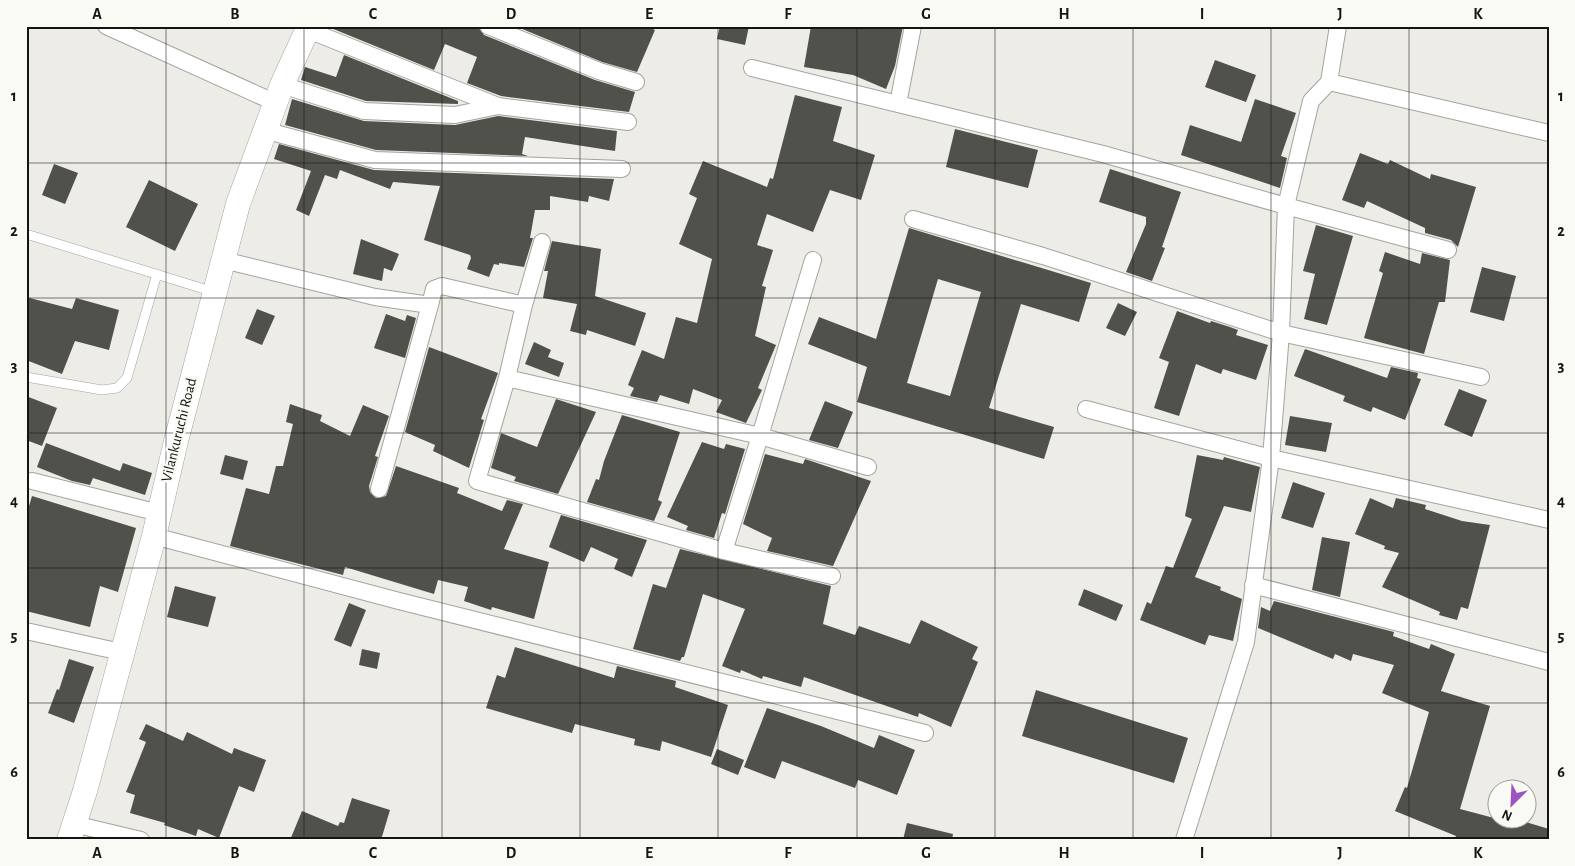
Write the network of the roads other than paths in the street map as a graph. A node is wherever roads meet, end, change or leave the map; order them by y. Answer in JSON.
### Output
{"nodes":[{"id":1,"x":106,"y":26,"type":"edge"},
{"id":2,"x":488,"y":26,"type":"edge"},
{"id":3,"x":913,"y":26,"type":"edge"},
{"id":4,"x":1338,"y":26,"type":"edge"},
{"id":5,"x":309,"y":28,"type":"edge"},
{"id":6,"x":752,"y":68,"type":"dead end"},
{"id":7,"x":636,"y":82,"type":"dead end"},
{"id":8,"x":1329,"y":82,"type":"junction"},
{"id":9,"x":279,"y":94,"type":"junction"},
{"id":10,"x":898,"y":104,"type":"junction"},
{"id":11,"x":498,"y":106,"type":"junction"},
{"id":12,"x":628,"y":122,"type":"dead end"},
{"id":13,"x":264,"y":130,"type":"junction"},
{"id":14,"x":1549,"y":133,"type":"edge"},
{"id":15,"x":622,"y":169,"type":"dead end"},
{"id":16,"x":1286,"y":206,"type":"junction"},
{"id":17,"x":913,"y":219,"type":"dead end"},
{"id":18,"x":26,"y":234,"type":"edge"},
{"id":19,"x":542,"y":242,"type":"dead end"},
{"id":20,"x":1448,"y":250,"type":"dead end"},
{"id":21,"x":223,"y":260,"type":"junction"},
{"id":22,"x":814,"y":260,"type":"dead end"},
{"id":23,"x":157,"y":274,"type":"junction"},
{"id":24,"x":215,"y":292,"type":"junction"},
{"id":25,"x":430,"y":305,"type":"junction"},
{"id":26,"x":524,"y":305,"type":"junction"},
{"id":27,"x":1282,"y":333,"type":"junction"},
{"id":28,"x":26,"y":377,"type":"edge"},
{"id":29,"x":507,"y":378,"type":"junction"},
{"id":30,"x":1481,"y":378,"type":"dead end"},
{"id":31,"x":1086,"y":409,"type":"dead end"},
{"id":32,"x":760,"y":436,"type":"junction"},
{"id":33,"x":1271,"y":458,"type":"junction"},
{"id":34,"x":868,"y":467,"type":"dead end"},
{"id":35,"x":32,"y":481,"type":"dead end"},
{"id":36,"x":379,"y":489,"type":"dead end"},
{"id":37,"x":159,"y":512,"type":"junction"},
{"id":38,"x":1549,"y":520,"type":"edge"},
{"id":39,"x":154,"y":536,"type":"junction"},
{"id":40,"x":724,"y":551,"type":"junction"},
{"id":41,"x":832,"y":576,"type":"dead end"},
{"id":42,"x":1253,"y":585,"type":"junction"},
{"id":43,"x":26,"y":631,"type":"edge"},
{"id":44,"x":121,"y":652,"type":"junction"},
{"id":45,"x":1549,"y":662,"type":"edge"},
{"id":46,"x":925,"y":733,"type":"dead end"},
{"id":47,"x":72,"y":832,"type":"edge"},
{"id":48,"x":141,"y":840,"type":"edge"},
{"id":49,"x":1184,"y":840,"type":"edge"}],
"edges":[{"from":1,"to":9,"type":"street"},
{"from":2,"to":7,"type":"street"},
{"from":3,"to":10,"type":"street"},
{"from":4,"to":8,"type":"street"},
{"from":5,"to":9,"type":"main road","name":"Vilankuruchi Road"},
{"from":5,"to":11,"type":"street"},
{"from":6,"to":10,"type":"street"},
{"from":8,"to":14,"type":"street"},
{"from":8,"to":16,"type":"street"},
{"from":9,"to":11,"type":"street"},
{"from":9,"to":13,"type":"main road","name":"Vilankuruchi Road"},
{"from":10,"to":16,"type":"street"},
{"from":11,"to":12,"type":"street"},
{"from":13,"to":15,"type":"street"},
{"from":13,"to":21,"type":"main road","name":"Vilankuruchi Road"},
{"from":16,"to":20,"type":"street"},
{"from":16,"to":27,"type":"street"},
{"from":17,"to":27,"type":"street"},
{"from":18,"to":23,"type":"lane"},
{"from":19,"to":26,"type":"street"},
{"from":21,"to":24,"type":"main road","name":"Vilankuruchi Road"},
{"from":21,"to":25,"type":"street"},
{"from":22,"to":32,"type":"street"},
{"from":23,"to":24,"type":"lane"},
{"from":23,"to":28,"type":"lane"},
{"from":24,"to":37,"type":"main road","name":"Vilankuruchi Road"},
{"from":25,"to":26,"type":"street"},
{"from":25,"to":36,"type":"street"},
{"from":26,"to":29,"type":"street"},
{"from":27,"to":30,"type":"street"},
{"from":27,"to":33,"type":"street"},
{"from":29,"to":32,"type":"street"},
{"from":29,"to":40,"type":"street"},
{"from":31,"to":33,"type":"street"},
{"from":32,"to":34,"type":"street"},
{"from":32,"to":40,"type":"street"},
{"from":33,"to":38,"type":"street"},
{"from":33,"to":42,"type":"street"},
{"from":35,"to":37,"type":"street"},
{"from":37,"to":39,"type":"main road","name":"Vilankuruchi Road"},
{"from":39,"to":44,"type":"main road","name":"Vilankuruchi Road"},
{"from":39,"to":46,"type":"street"},
{"from":40,"to":41,"type":"street"},
{"from":42,"to":45,"type":"street"},
{"from":42,"to":49,"type":"street"},
{"from":43,"to":44,"type":"street"},
{"from":44,"to":47,"type":"main road","name":"Vilankuruchi Road"},
{"from":47,"to":48,"type":"street"}]}
